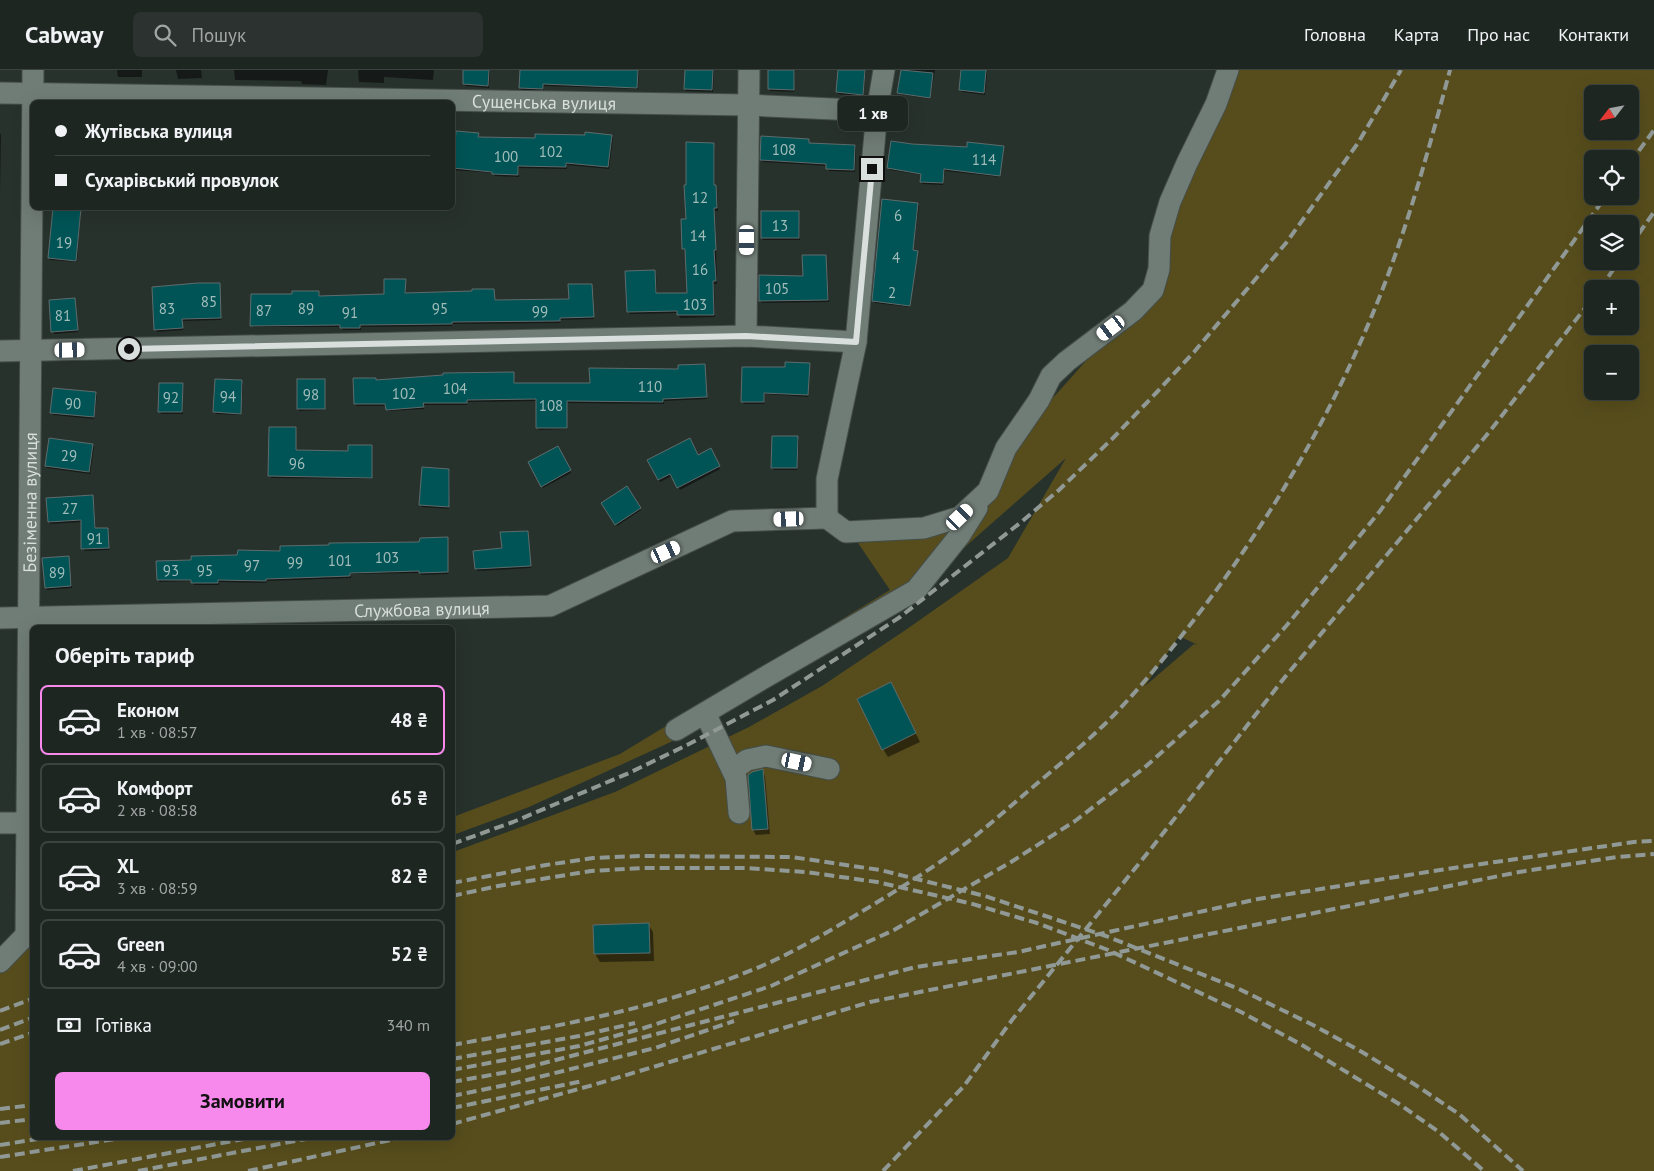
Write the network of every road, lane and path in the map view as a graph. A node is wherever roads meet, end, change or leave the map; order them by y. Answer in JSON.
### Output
{"nodes":[{"id":1,"x":33,"y":70,"type":"edge"},
{"id":2,"x":748,"y":70,"type":"edge"},
{"id":3,"x":884,"y":70,"type":"edge"},
{"id":4,"x":1228,"y":70,"type":"edge"},
{"id":5,"x":0,"y":93,"type":"edge"},
{"id":6,"x":32,"y":93,"type":"junction"},
{"id":7,"x":32,"y":100,"type":"edge"},
{"id":8,"x":450,"y":100,"type":"edge"},
{"id":9,"x":455,"y":100,"type":"edge"},
{"id":10,"x":748,"y":105,"type":"junction"},
{"id":11,"x":877,"y":111,"type":"junction"},
{"id":12,"x":31,"y":210,"type":"edge"},
{"id":13,"x":746,"y":336,"type":"junction"},
{"id":14,"x":856,"y":342,"type":"junction"},
{"id":15,"x":0,"y":351,"type":"edge"},
{"id":16,"x":30,"y":351,"type":"junction"},
{"id":17,"x":988,"y":491,"type":"junction"},
{"id":18,"x":827,"y":518,"type":"junction"},
{"id":19,"x":0,"y":618,"type":"edge"},
{"id":20,"x":28,"y":618,"type":"junction"},
{"id":21,"x":705,"y":713,"type":"junction"},
{"id":22,"x":676,"y":730,"type":"dead end"},
{"id":23,"x":829,"y":769,"type":"dead end"},
{"id":24,"x":733,"y":770,"type":"junction"},
{"id":25,"x":739,"y":813,"type":"dead end"},
{"id":26,"x":0,"y":823,"type":"edge"},
{"id":27,"x":27,"y":823,"type":"junction"},
{"id":28,"x":0,"y":962,"type":"edge"}],
"edges":[{"from":1,"to":6,"type":"street","name":"Безіменна вулиця"},
{"from":2,"to":10,"type":"street"},
{"from":3,"to":11,"type":"street"},
{"from":4,"to":17,"type":"street"},
{"from":5,"to":6,"type":"street","name":"Сущенська вулиця"},
{"from":6,"to":7,"type":"street","name":"Безіменна вулиця"},
{"from":6,"to":8,"type":"street","name":"Сущенська вулиця"},
{"from":9,"to":10,"type":"street","name":"Сущенська вулиця"},
{"from":10,"to":11,"type":"street","name":"Сущенська вулиця"},
{"from":10,"to":13,"type":"street"},
{"from":11,"to":14,"type":"street"},
{"from":12,"to":16,"type":"street","name":"Безіменна вулиця"},
{"from":13,"to":14,"type":"street"},
{"from":13,"to":16,"type":"street"},
{"from":14,"to":18,"type":"street"},
{"from":15,"to":16,"type":"street"},
{"from":16,"to":20,"type":"street","name":"Безіменна вулиця"},
{"from":17,"to":18,"type":"street"},
{"from":17,"to":21,"type":"street"},
{"from":18,"to":20,"type":"street","name":"Службова вулиця"},
{"from":19,"to":20,"type":"street","name":"Службова вулиця"},
{"from":20,"to":27,"type":"street","name":"Безіменна вулиця"},
{"from":21,"to":22,"type":"street"},
{"from":21,"to":24,"type":"street"},
{"from":23,"to":24,"type":"street"},
{"from":24,"to":25,"type":"street"},
{"from":26,"to":27,"type":"street"},
{"from":27,"to":28,"type":"street","name":"Безіменна вулиця"}]}
